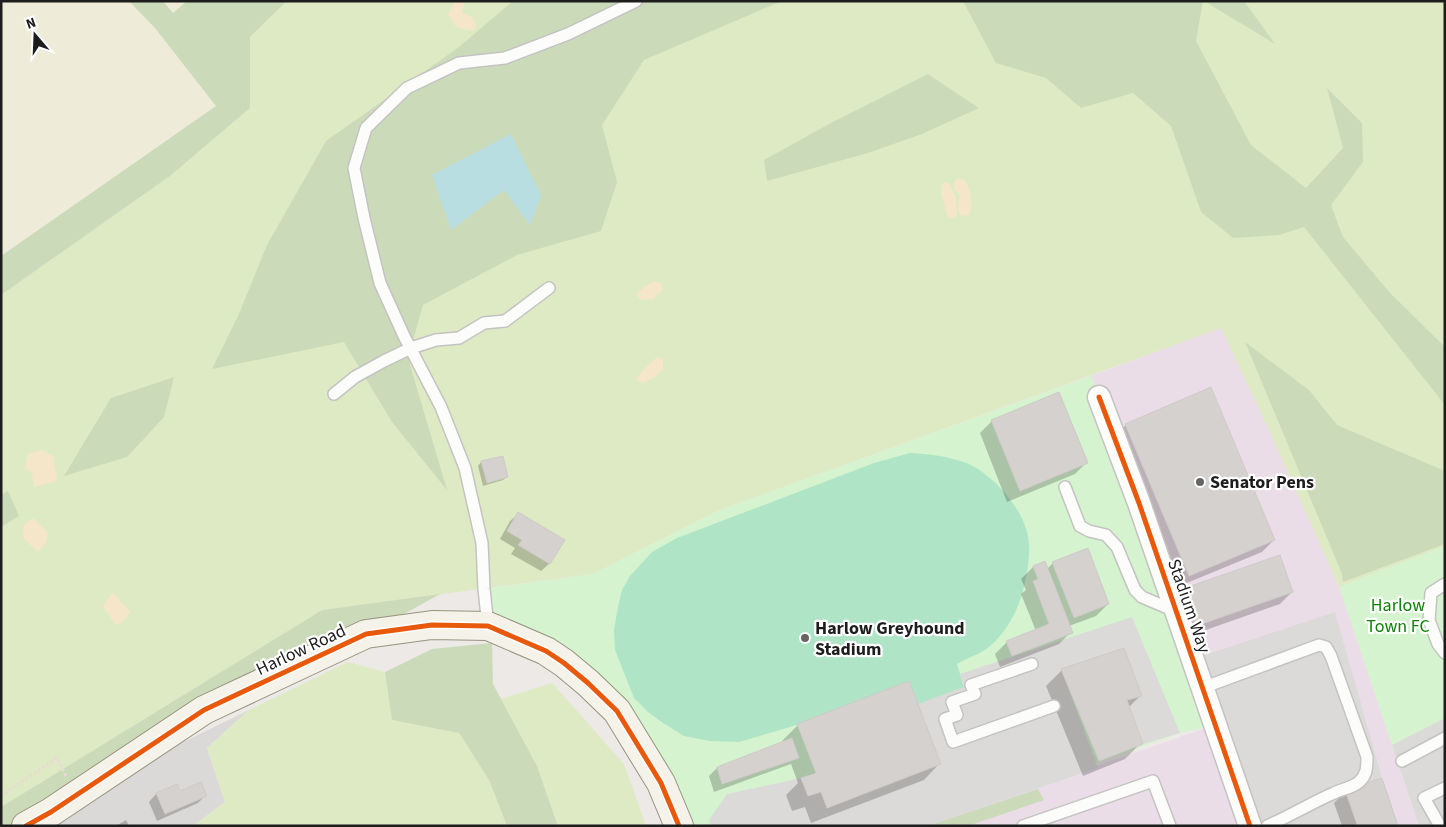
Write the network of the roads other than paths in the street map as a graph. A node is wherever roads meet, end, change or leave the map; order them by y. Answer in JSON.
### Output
{"nodes":[{"id":1,"x":636,"y":1,"type":"edge"},
{"id":2,"x":549,"y":288,"type":"dead end"},
{"id":3,"x":411,"y":348,"type":"junction"},
{"id":4,"x":334,"y":394,"type":"dead end"},
{"id":5,"x":1099,"y":397,"type":"dead end"},
{"id":6,"x":1065,"y":487,"type":"dead end"},
{"id":7,"x":1445,"y":584,"type":"edge"},
{"id":8,"x":1176,"y":612,"type":"junction"},
{"id":9,"x":488,"y":626,"type":"junction"},
{"id":10,"x":1445,"y":653,"type":"edge"},
{"id":11,"x":1032,"y":664,"type":"dead end"},
{"id":12,"x":1202,"y":688,"type":"junction"},
{"id":13,"x":1054,"y":706,"type":"dead end"},
{"id":14,"x":1445,"y":738,"type":"edge"},
{"id":15,"x":1402,"y":761,"type":"dead end"},
{"id":16,"x":1445,"y":788,"type":"edge"},
{"id":17,"x":26,"y":826,"type":"edge"},
{"id":18,"x":680,"y":826,"type":"edge"},
{"id":19,"x":1022,"y":826,"type":"edge"},
{"id":20,"x":1170,"y":826,"type":"edge"},
{"id":21,"x":1250,"y":826,"type":"edge"},
{"id":22,"x":1267,"y":826,"type":"edge"},
{"id":23,"x":1440,"y":826,"type":"edge"}],
"edges":[{"from":1,"to":3,"type":"lane"},
{"from":2,"to":3,"type":"lane"},
{"from":3,"to":4,"type":"lane"},
{"from":3,"to":9,"type":"lane"},
{"from":5,"to":8,"type":"street","name":"Stadium Way"},
{"from":6,"to":8,"type":"lane"},
{"from":7,"to":10,"type":"lane"},
{"from":8,"to":12,"type":"street","name":"Stadium Way"},
{"from":9,"to":17,"type":"street","name":"Harlow Road"},
{"from":9,"to":18,"type":"street","name":"Harlow Road"},
{"from":11,"to":13,"type":"lane"},
{"from":12,"to":21,"type":"street","name":"Stadium Way"},
{"from":12,"to":22,"type":"lane"},
{"from":14,"to":15,"type":"lane"},
{"from":16,"to":23,"type":"lane"},
{"from":19,"to":20,"type":"lane"}]}
